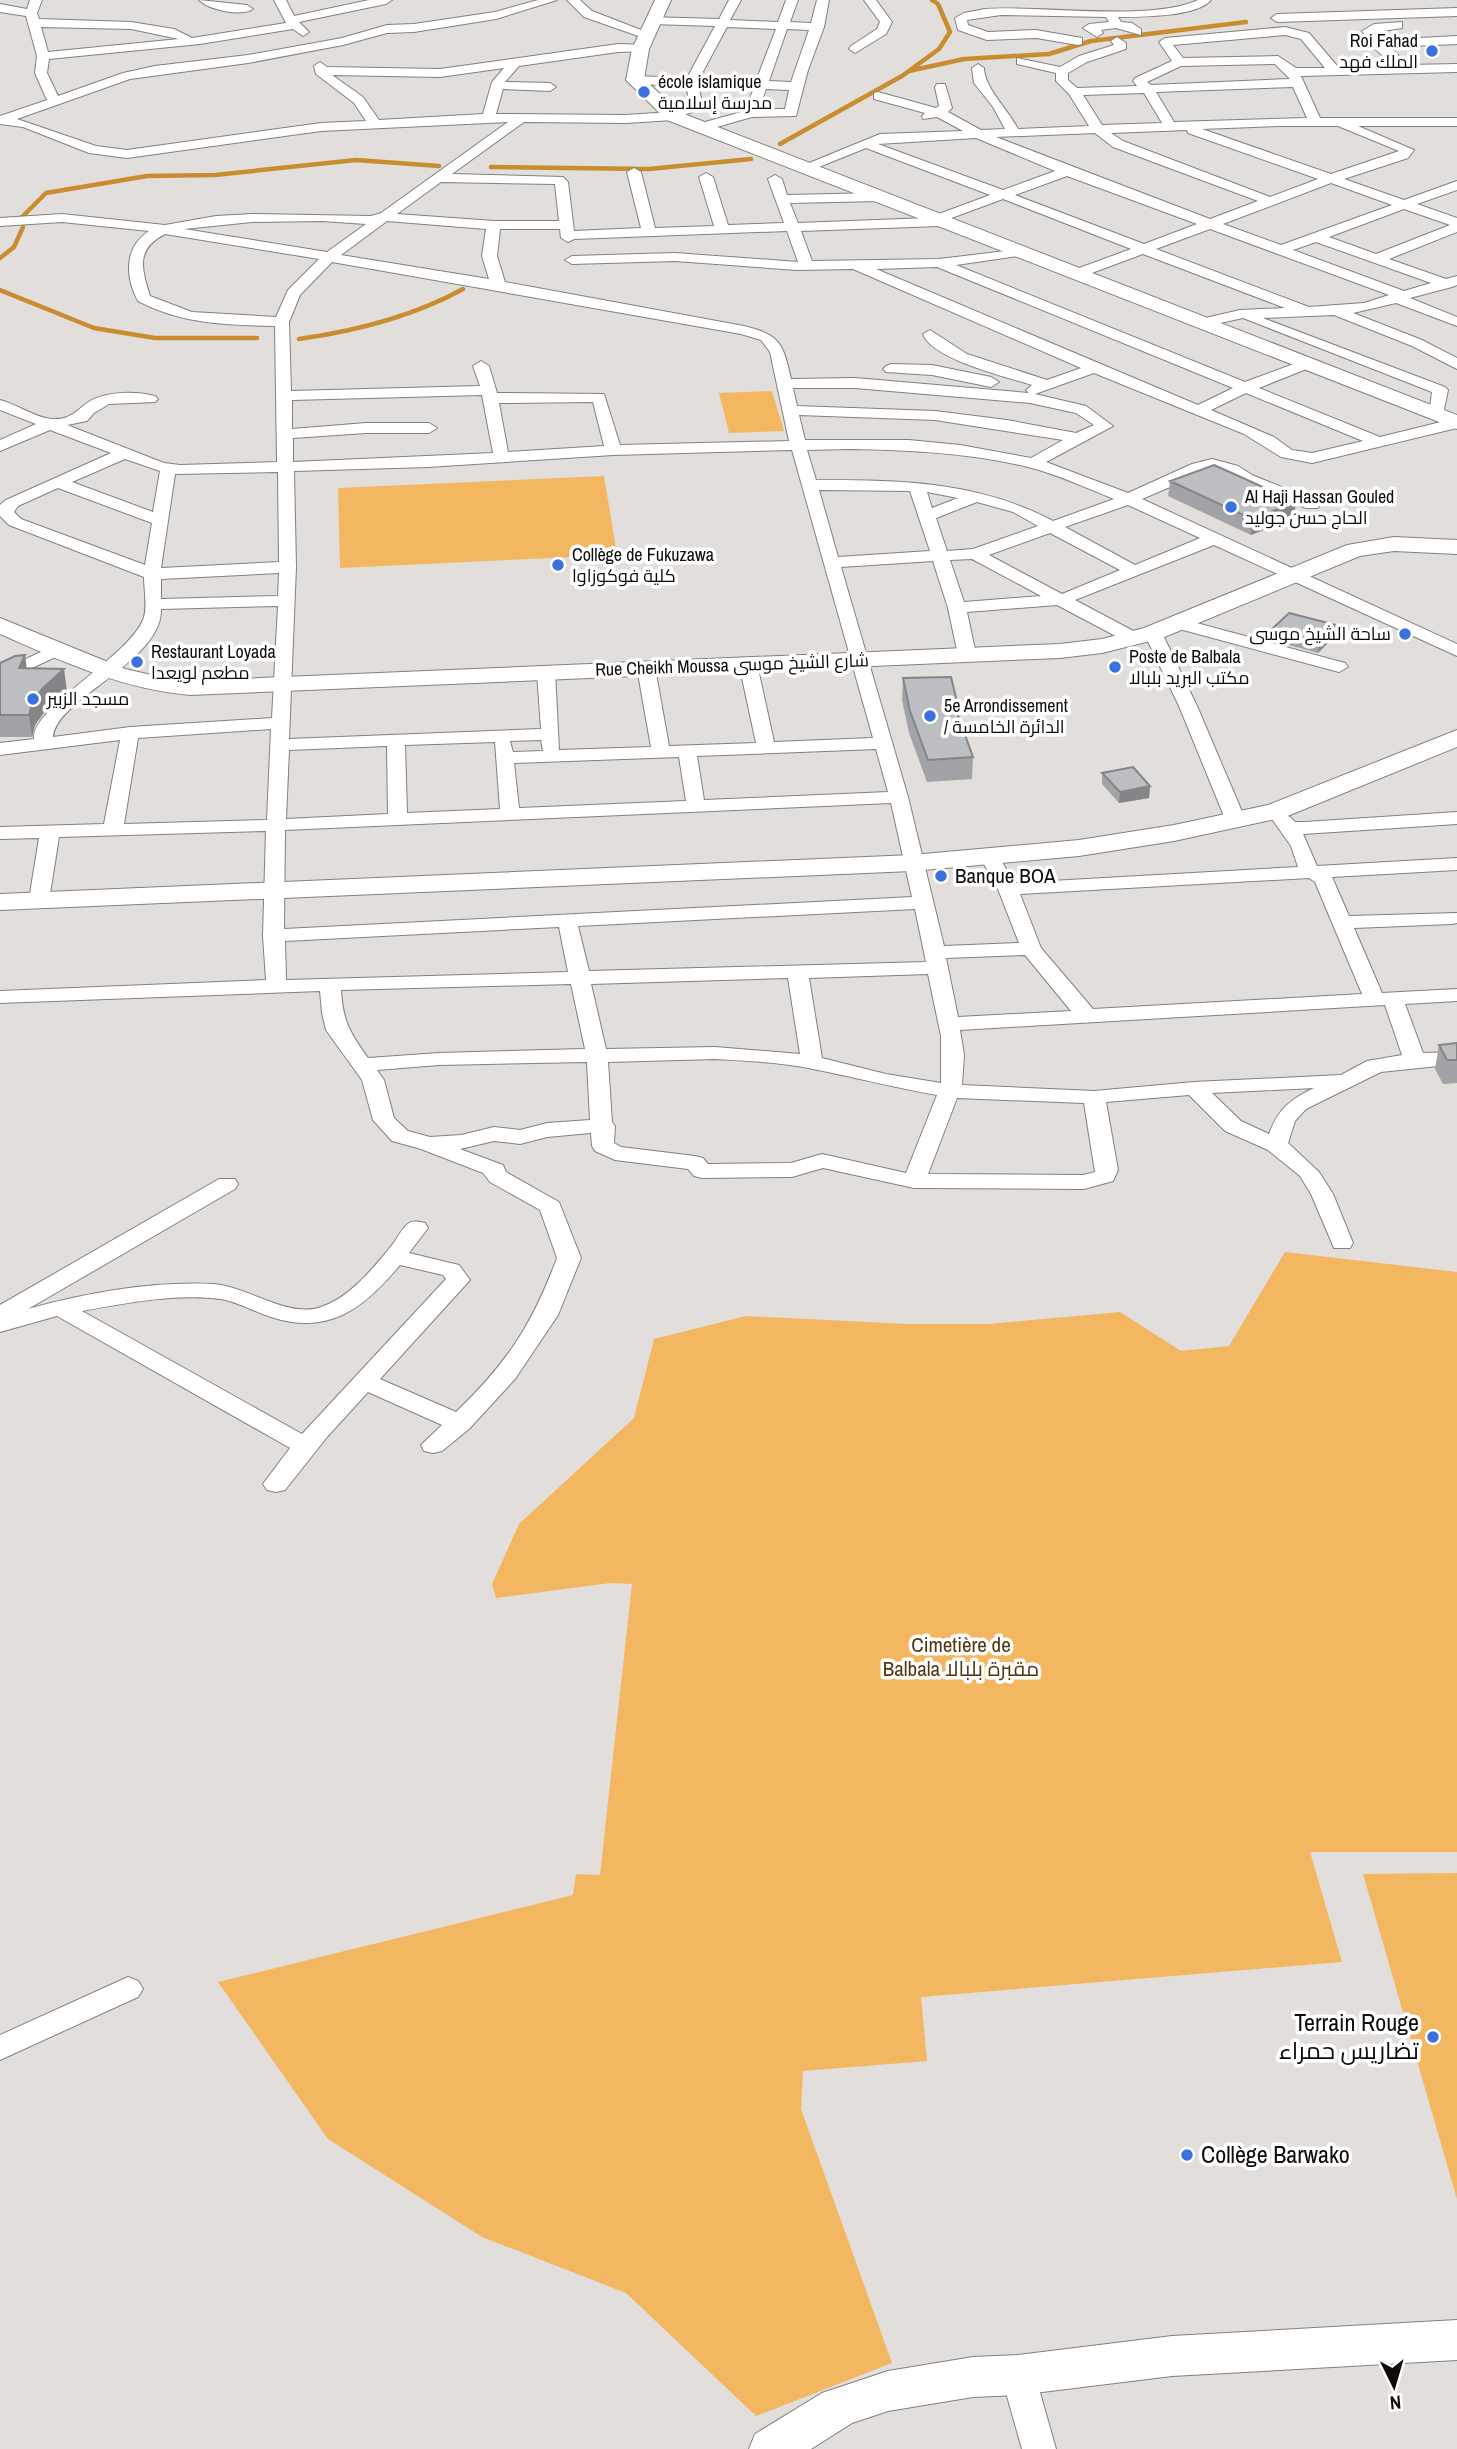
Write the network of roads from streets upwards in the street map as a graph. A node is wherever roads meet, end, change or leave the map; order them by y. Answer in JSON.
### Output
{"nodes":[{"id":1,"x":205,"y":0,"type":"edge"},
{"id":2,"x":280,"y":0,"type":"edge"},
{"id":3,"x":386,"y":0,"type":"edge"},
{"id":4,"x":551,"y":0,"type":"edge"},
{"id":5,"x":573,"y":0,"type":"edge"},
{"id":6,"x":663,"y":0,"type":"edge"},
{"id":7,"x":735,"y":0,"type":"edge"},
{"id":8,"x":792,"y":0,"type":"edge"},
{"id":9,"x":823,"y":0,"type":"edge"},
{"id":10,"x":870,"y":0,"type":"edge"},
{"id":11,"x":1205,"y":0,"type":"edge"},
{"id":12,"x":1449,"y":0,"type":"edge"},
{"id":13,"x":1329,"y":2,"type":"edge"},
{"id":14,"x":0,"y":8,"type":"edge"},
{"id":15,"x":1066,"y":8,"type":"edge"},
{"id":16,"x":247,"y":9,"type":"dead end"},
{"id":17,"x":1457,"y":10,"type":"edge"},
{"id":18,"x":33,"y":12,"type":"edge"},
{"id":19,"x":1340,"y":16,"type":"junction"},
{"id":20,"x":1277,"y":18,"type":"dead end"},
{"id":21,"x":1113,"y":20,"type":"junction"},
{"id":22,"x":292,"y":22,"type":"junction"},
{"id":23,"x":724,"y":23,"type":"junction"},
{"id":24,"x":1457,"y":23,"type":"edge"},
{"id":25,"x":782,"y":25,"type":"junction"},
{"id":26,"x":818,"y":27,"type":"junction"},
{"id":27,"x":1137,"y":32,"type":"dead end"},
{"id":28,"x":647,"y":34,"type":"junction"},
{"id":29,"x":1457,"y":40,"type":"edge"},
{"id":30,"x":192,"y":41,"type":"junction"},
{"id":31,"x":1117,"y":41,"type":"dead end"},
{"id":32,"x":324,"y":44,"type":"junction"},
{"id":33,"x":1377,"y":44,"type":"junction"},
{"id":34,"x":855,"y":49,"type":"dead end"},
{"id":35,"x":1080,"y":50,"type":"junction"},
{"id":36,"x":43,"y":56,"type":"junction"},
{"id":37,"x":1021,"y":61,"type":"dead end"},
{"id":38,"x":1178,"y":62,"type":"junction"},
{"id":39,"x":515,"y":63,"type":"junction"},
{"id":40,"x":978,"y":68,"type":"dead end"},
{"id":41,"x":1457,"y":68,"type":"edge"},
{"id":42,"x":1405,"y":70,"type":"junction"},
{"id":43,"x":320,"y":71,"type":"junction"},
{"id":44,"x":1062,"y":71,"type":"junction"},
{"id":45,"x":1335,"y":72,"type":"junction"},
{"id":46,"x":1294,"y":77,"type":"junction"},
{"id":47,"x":635,"y":80,"type":"junction"},
{"id":48,"x":691,"y":82,"type":"junction"},
{"id":49,"x":497,"y":85,"type":"junction"},
{"id":50,"x":761,"y":85,"type":"junction"},
{"id":51,"x":794,"y":86,"type":"junction"},
{"id":52,"x":1213,"y":86,"type":"junction"},
{"id":53,"x":550,"y":87,"type":"dead end"},
{"id":54,"x":941,"y":87,"type":"dead end"},
{"id":55,"x":1147,"y":89,"type":"junction"},
{"id":56,"x":1074,"y":92,"type":"junction"},
{"id":57,"x":878,"y":96,"type":"dead end"},
{"id":58,"x":54,"y":102,"type":"junction"},
{"id":59,"x":938,"y":112,"type":"junction"},
{"id":60,"x":751,"y":113,"type":"junction"},
{"id":61,"x":1234,"y":114,"type":"junction"},
{"id":62,"x":673,"y":116,"type":"junction"},
{"id":63,"x":489,"y":118,"type":"junction"},
{"id":64,"x":520,"y":119,"type":"junction"},
{"id":65,"x":1315,"y":121,"type":"junction"},
{"id":66,"x":1338,"y":121,"type":"junction"},
{"id":67,"x":3,"y":122,"type":"edge"},
{"id":68,"x":1457,"y":122,"type":"edge"},
{"id":69,"x":374,"y":123,"type":"junction"},
{"id":70,"x":1175,"y":126,"type":"junction"},
{"id":71,"x":699,"y":128,"type":"junction"},
{"id":72,"x":1098,"y":129,"type":"junction"},
{"id":73,"x":1013,"y":132,"type":"junction"},
{"id":74,"x":979,"y":134,"type":"junction"},
{"id":75,"x":880,"y":138,"type":"junction"},
{"id":76,"x":864,"y":144,"type":"junction"},
{"id":77,"x":804,"y":168,"type":"junction"},
{"id":78,"x":1066,"y":171,"type":"junction"},
{"id":79,"x":634,"y":172,"type":"dead end"},
{"id":80,"x":706,"y":177,"type":"dead end"},
{"id":81,"x":441,"y":178,"type":"junction"},
{"id":82,"x":1329,"y":178,"type":"junction"},
{"id":83,"x":775,"y":179,"type":"dead end"},
{"id":84,"x":1457,"y":185,"type":"edge"},
{"id":85,"x":1000,"y":194,"type":"junction"},
{"id":86,"x":878,"y":197,"type":"junction"},
{"id":87,"x":780,"y":199,"type":"junction"},
{"id":88,"x":1269,"y":201,"type":"junction"},
{"id":89,"x":1401,"y":204,"type":"junction"},
{"id":90,"x":382,"y":217,"type":"junction"},
{"id":91,"x":937,"y":221,"type":"junction"},
{"id":92,"x":0,"y":222,"type":"edge"},
{"id":93,"x":1209,"y":224,"type":"junction"},
{"id":94,"x":494,"y":225,"type":"junction"},
{"id":95,"x":1457,"y":225,"type":"edge"},
{"id":96,"x":793,"y":227,"type":"junction"},
{"id":97,"x":163,"y":229,"type":"junction"},
{"id":98,"x":722,"y":229,"type":"junction"},
{"id":99,"x":567,"y":230,"type":"junction"},
{"id":100,"x":649,"y":232,"type":"junction"},
{"id":101,"x":1315,"y":237,"type":"junction"},
{"id":102,"x":1142,"y":248,"type":"junction"},
{"id":103,"x":1280,"y":250,"type":"junction"},
{"id":104,"x":1018,"y":252,"type":"junction"},
{"id":105,"x":329,"y":257,"type":"junction"},
{"id":106,"x":1375,"y":259,"type":"junction"},
{"id":107,"x":572,"y":260,"type":"junction"},
{"id":108,"x":939,"y":262,"type":"junction"},
{"id":109,"x":853,"y":264,"type":"junction"},
{"id":110,"x":806,"y":265,"type":"junction"},
{"id":111,"x":1076,"y":274,"type":"junction"},
{"id":112,"x":577,"y":275,"type":"dead end"},
{"id":113,"x":1453,"y":284,"type":"edge"},
{"id":114,"x":500,"y":285,"type":"junction"},
{"id":115,"x":1400,"y":297,"type":"junction"},
{"id":116,"x":1335,"y":311,"type":"junction"},
{"id":117,"x":1308,"y":312,"type":"junction"},
{"id":118,"x":1240,"y":314,"type":"junction"},
{"id":119,"x":282,"y":322,"type":"junction"},
{"id":120,"x":1457,"y":322,"type":"edge"},
{"id":121,"x":1202,"y":323,"type":"junction"},
{"id":122,"x":930,"y":334,"type":"dead end"},
{"id":123,"x":1457,"y":364,"type":"edge"},
{"id":124,"x":1304,"y":365,"type":"junction"},
{"id":125,"x":481,"y":366,"type":"dead end"},
{"id":126,"x":1094,"y":368,"type":"junction"},
{"id":127,"x":891,"y":369,"type":"dead end"},
{"id":128,"x":783,"y":384,"type":"junction"},
{"id":129,"x":1244,"y":388,"type":"junction"},
{"id":130,"x":1036,"y":391,"type":"junction"},
{"id":131,"x":490,"y":394,"type":"junction"},
{"id":132,"x":283,"y":396,"type":"junction"},
{"id":133,"x":150,"y":400,"type":"dead end"},
{"id":134,"x":0,"y":405,"type":"edge"},
{"id":135,"x":1199,"y":410,"type":"junction"},
{"id":136,"x":366,"y":411,"type":"junction"},
{"id":137,"x":790,"y":411,"type":"junction"},
{"id":138,"x":1437,"y":416,"type":"junction"},
{"id":139,"x":1457,"y":423,"type":"edge"},
{"id":140,"x":50,"y":424,"type":"junction"},
{"id":141,"x":427,"y":427,"type":"junction"},
{"id":142,"x":285,"y":434,"type":"junction"},
{"id":143,"x":1078,"y":438,"type":"junction"},
{"id":144,"x":1377,"y":441,"type":"junction"},
{"id":145,"x":798,"y":445,"type":"junction"},
{"id":146,"x":0,"y":446,"type":"edge"},
{"id":147,"x":614,"y":450,"type":"junction"},
{"id":148,"x":124,"y":453,"type":"junction"},
{"id":149,"x":501,"y":455,"type":"junction"},
{"id":150,"x":1033,"y":463,"type":"junction"},
{"id":151,"x":287,"y":465,"type":"junction"},
{"id":152,"x":168,"y":470,"type":"junction"},
{"id":153,"x":56,"y":482,"type":"junction"},
{"id":154,"x":810,"y":485,"type":"junction"},
{"id":155,"x":917,"y":486,"type":"junction"},
{"id":156,"x":977,"y":496,"type":"junction"},
{"id":157,"x":1129,"y":499,"type":"junction"},
{"id":158,"x":1312,"y":505,"type":"dead end"},
{"id":159,"x":3,"y":514,"type":"edge"},
{"id":160,"x":925,"y":517,"type":"junction"},
{"id":161,"x":160,"y":520,"type":"junction"},
{"id":162,"x":1050,"y":527,"type":"junction"},
{"id":163,"x":1213,"y":539,"type":"junction"},
{"id":164,"x":1457,"y":547,"type":"edge"},
{"id":165,"x":975,"y":554,"type":"junction"},
{"id":166,"x":939,"y":558,"type":"junction"},
{"id":167,"x":832,"y":562,"type":"junction"},
{"id":168,"x":288,"y":567,"type":"junction"},
{"id":169,"x":1134,"y":570,"type":"junction"},
{"id":170,"x":152,"y":574,"type":"junction"},
{"id":171,"x":1295,"y":576,"type":"junction"},
{"id":172,"x":1064,"y":599,"type":"junction"},
{"id":173,"x":287,"y":601,"type":"junction"},
{"id":174,"x":153,"y":604,"type":"junction"},
{"id":175,"x":957,"y":608,"type":"junction"},
{"id":176,"x":1178,"y":623,"type":"junction"},
{"id":177,"x":0,"y":625,"type":"edge"},
{"id":178,"x":1143,"y":635,"type":"junction"},
{"id":179,"x":58,"y":649,"type":"junction"},
{"id":180,"x":1457,"y":651,"type":"edge"},
{"id":181,"x":967,"y":655,"type":"junction"},
{"id":182,"x":860,"y":660,"type":"junction"},
{"id":183,"x":748,"y":664,"type":"junction"},
{"id":184,"x":1339,"y":667,"type":"dead end"},
{"id":185,"x":646,"y":668,"type":"junction"},
{"id":186,"x":109,"y":671,"type":"junction"},
{"id":187,"x":545,"y":672,"type":"junction"},
{"id":188,"x":0,"y":678,"type":"edge"},
{"id":189,"x":282,"y":684,"type":"junction"},
{"id":190,"x":281,"y":723,"type":"junction"},
{"id":191,"x":130,"y":733,"type":"junction"},
{"id":192,"x":549,"y":734,"type":"junction"},
{"id":193,"x":503,"y":736,"type":"junction"},
{"id":194,"x":1457,"y":738,"type":"edge"},
{"id":195,"x":396,"y":741,"type":"junction"},
{"id":196,"x":44,"y":743,"type":"junction"},
{"id":197,"x":884,"y":743,"type":"junction"},
{"id":198,"x":281,"y":745,"type":"junction"},
{"id":199,"x":766,"y":748,"type":"junction"},
{"id":200,"x":0,"y":749,"type":"edge"},
{"id":201,"x":687,"y":751,"type":"junction"},
{"id":202,"x":661,"y":752,"type":"junction"},
{"id":203,"x":552,"y":756,"type":"junction"},
{"id":204,"x":505,"y":758,"type":"junction"},
{"id":205,"x":899,"y":797,"type":"junction"},
{"id":206,"x":696,"y":806,"type":"junction"},
{"id":207,"x":510,"y":814,"type":"junction"},
{"id":208,"x":1457,"y":818,"type":"edge"},
{"id":209,"x":1283,"y":819,"type":"junction"},
{"id":210,"x":398,"y":820,"type":"junction"},
{"id":211,"x":1236,"y":821,"type":"junction"},
{"id":212,"x":276,"y":825,"type":"junction"},
{"id":213,"x":113,"y":829,"type":"junction"},
{"id":214,"x":50,"y":831,"type":"junction"},
{"id":215,"x":0,"y":833,"type":"edge"},
{"id":216,"x":990,"y":857,"type":"junction"},
{"id":217,"x":912,"y":863,"type":"junction"},
{"id":218,"x":1457,"y":864,"type":"edge"},
{"id":219,"x":1309,"y":871,"type":"junction"},
{"id":220,"x":273,"y":889,"type":"junction"},
{"id":221,"x":1008,"y":889,"type":"junction"},
{"id":222,"x":38,"y":900,"type":"junction"},
{"id":223,"x":0,"y":902,"type":"edge"},
{"id":224,"x":921,"y":903,"type":"junction"},
{"id":225,"x":1452,"y":918,"type":"dead end"},
{"id":226,"x":567,"y":920,"type":"junction"},
{"id":227,"x":1343,"y":922,"type":"junction"},
{"id":228,"x":273,"y":936,"type":"junction"},
{"id":229,"x":1031,"y":948,"type":"junction"},
{"id":230,"x":936,"y":960,"type":"junction"},
{"id":231,"x":797,"y":974,"type":"junction"},
{"id":232,"x":581,"y":979,"type":"junction"},
{"id":233,"x":330,"y":985,"type":"junction"},
{"id":234,"x":276,"y":986,"type":"junction"},
{"id":235,"x":1457,"y":995,"type":"edge"},
{"id":236,"x":0,"y":997,"type":"edge"},
{"id":237,"x":1384,"y":1000,"type":"junction"},
{"id":238,"x":1087,"y":1017,"type":"junction"},
{"id":239,"x":949,"y":1024,"type":"junction"},
{"id":240,"x":597,"y":1055,"type":"junction"},
{"id":241,"x":1457,"y":1058,"type":"edge"},
{"id":242,"x":1413,"y":1060,"type":"junction"},
{"id":243,"x":812,"y":1062,"type":"junction"},
{"id":244,"x":360,"y":1065,"type":"junction"},
{"id":245,"x":1344,"y":1080,"type":"junction"},
{"id":246,"x":1194,"y":1088,"type":"junction"},
{"id":247,"x":952,"y":1091,"type":"junction"},
{"id":248,"x":1094,"y":1097,"type":"junction"},
{"id":249,"x":604,"y":1126,"type":"junction"},
{"id":250,"x":429,"y":1144,"type":"junction"},
{"id":251,"x":1276,"y":1145,"type":"junction"},
{"id":252,"x":914,"y":1181,"type":"junction"},
{"id":253,"x":227,"y":1184,"type":"dead end"},
{"id":254,"x":417,"y":1228,"type":"dead end"},
{"id":255,"x":1342,"y":1243,"type":"dead end"},
{"id":256,"x":394,"y":1258,"type":"junction"},
{"id":257,"x":59,"y":1308,"type":"junction"},
{"id":258,"x":0,"y":1315,"type":"edge"},
{"id":259,"x":0,"y":1325,"type":"edge"},
{"id":260,"x":365,"y":1382,"type":"junction"},
{"id":261,"x":460,"y":1423,"type":"junction"},
{"id":262,"x":303,"y":1445,"type":"junction"},
{"id":263,"x":433,"y":1445,"type":"dead end"},
{"id":264,"x":276,"y":1484,"type":"dead end"},
{"id":265,"x":128,"y":1989,"type":"dead end"},
{"id":266,"x":0,"y":2048,"type":"edge"},
{"id":267,"x":1457,"y":2340,"type":"edge"},
{"id":268,"x":1018,"y":2375,"type":"junction"},
{"id":269,"x":772,"y":2449,"type":"edge"},
{"id":270,"x":1039,"y":2449,"type":"edge"}],
"edges":[{"from":1,"to":16,"type":"street"},
{"from":2,"to":22,"type":"street"},
{"from":3,"to":22,"type":"street"},
{"from":4,"to":32,"type":"street"},
{"from":5,"to":28,"type":"street"},
{"from":6,"to":28,"type":"street"},
{"from":7,"to":23,"type":"street"},
{"from":8,"to":25,"type":"street"},
{"from":9,"to":26,"type":"street"},
{"from":10,"to":34,"type":"street"},
{"from":11,"to":21,"type":"street"},
{"from":12,"to":17,"type":"street"},
{"from":13,"to":19,"type":"street"},
{"from":14,"to":18,"type":"street"},
{"from":15,"to":21,"type":"street"},
{"from":15,"to":21,"type":"street"},
{"from":15,"to":35,"type":"street"},
{"from":17,"to":19,"type":"street"},
{"from":18,"to":30,"type":"street"},
{"from":18,"to":36,"type":"street"},
{"from":19,"to":20,"type":"street"},
{"from":21,"to":27,"type":"street"},
{"from":22,"to":30,"type":"street"},
{"from":22,"to":32,"type":"street"},
{"from":23,"to":25,"type":"street"},
{"from":23,"to":28,"type":"street"},
{"from":23,"to":48,"type":"street"},
{"from":24,"to":33,"type":"street"},
{"from":25,"to":26,"type":"street"},
{"from":25,"to":50,"type":"street"},
{"from":26,"to":51,"type":"street"},
{"from":28,"to":39,"type":"street"},
{"from":28,"to":47,"type":"street"},
{"from":29,"to":33,"type":"street"},
{"from":30,"to":36,"type":"street"},
{"from":31,"to":35,"type":"street"},
{"from":32,"to":43,"type":"street"},
{"from":32,"to":58,"type":"street"},
{"from":33,"to":42,"type":"street"},
{"from":35,"to":44,"type":"street"},
{"from":36,"to":58,"type":"street"},
{"from":37,"to":44,"type":"street"},
{"from":38,"to":45,"type":"street"},
{"from":38,"to":46,"type":"street"},
{"from":38,"to":55,"type":"street"},
{"from":39,"to":43,"type":"street"},
{"from":39,"to":49,"type":"street"},
{"from":40,"to":73,"type":"street"},
{"from":41,"to":42,"type":"street"},
{"from":42,"to":45,"type":"street"},
{"from":43,"to":69,"type":"street"},
{"from":44,"to":56,"type":"street"},
{"from":45,"to":46,"type":"street"},
{"from":46,"to":52,"type":"street"},
{"from":46,"to":65,"type":"street"},
{"from":47,"to":48,"type":"street"},
{"from":47,"to":62,"type":"street"},
{"from":48,"to":50,"type":"street"},
{"from":48,"to":62,"type":"street"},
{"from":49,"to":53,"type":"street"},
{"from":49,"to":63,"type":"street"},
{"from":50,"to":51,"type":"street"},
{"from":50,"to":60,"type":"street"},
{"from":51,"to":60,"type":"street"},
{"from":52,"to":55,"type":"street"},
{"from":52,"to":61,"type":"street"},
{"from":54,"to":59,"type":"street"},
{"from":55,"to":56,"type":"street"},
{"from":55,"to":70,"type":"street"},
{"from":56,"to":72,"type":"street"},
{"from":57,"to":59,"type":"street"},
{"from":58,"to":67,"type":"street"},
{"from":59,"to":74,"type":"street"},
{"from":59,"to":75,"type":"street"},
{"from":60,"to":71,"type":"street"},
{"from":61,"to":65,"type":"street"},
{"from":61,"to":70,"type":"street"},
{"from":62,"to":64,"type":"street"},
{"from":62,"to":71,"type":"street"},
{"from":63,"to":64,"type":"street"},
{"from":63,"to":69,"type":"street"},
{"from":64,"to":81,"type":"street"},
{"from":65,"to":66,"type":"street"},
{"from":66,"to":68,"type":"street"},
{"from":66,"to":82,"type":"street"},
{"from":67,"to":69,"type":"street"},
{"from":70,"to":72,"type":"street"},
{"from":70,"to":82,"type":"street"},
{"from":71,"to":77,"type":"street"},
{"from":72,"to":73,"type":"street"},
{"from":72,"to":88,"type":"street"},
{"from":73,"to":74,"type":"street"},
{"from":74,"to":75,"type":"street"},
{"from":74,"to":78,"type":"street"},
{"from":75,"to":76,"type":"street"},
{"from":76,"to":77,"type":"street"},
{"from":76,"to":85,"type":"street"},
{"from":77,"to":86,"type":"street"},
{"from":78,"to":85,"type":"street"},
{"from":78,"to":93,"type":"street"},
{"from":79,"to":100,"type":"street"},
{"from":80,"to":98,"type":"street"},
{"from":81,"to":90,"type":"street"},
{"from":81,"to":99,"type":"street"},
{"from":82,"to":88,"type":"street"},
{"from":82,"to":89,"type":"street"},
{"from":83,"to":87,"type":"street"},
{"from":84,"to":89,"type":"street"},
{"from":85,"to":91,"type":"street"},
{"from":85,"to":102,"type":"street"},
{"from":86,"to":87,"type":"street"},
{"from":86,"to":91,"type":"street"},
{"from":87,"to":96,"type":"street"},
{"from":88,"to":93,"type":"street"},
{"from":89,"to":95,"type":"street"},
{"from":89,"to":101,"type":"street"},
{"from":90,"to":94,"type":"street"},
{"from":90,"to":97,"type":"street"},
{"from":90,"to":105,"type":"street"},
{"from":91,"to":96,"type":"street"},
{"from":91,"to":104,"type":"street"},
{"from":92,"to":97,"type":"street"},
{"from":93,"to":102,"type":"street"},
{"from":93,"to":103,"type":"street"},
{"from":94,"to":99,"type":"street"},
{"from":94,"to":114,"type":"street"},
{"from":95,"to":106,"type":"street"},
{"from":96,"to":98,"type":"street"},
{"from":96,"to":110,"type":"street"},
{"from":97,"to":105,"type":"street"},
{"from":97,"to":119,"type":"street"},
{"from":98,"to":100,"type":"street"},
{"from":99,"to":100,"type":"street"},
{"from":99,"to":107,"type":"street"},
{"from":101,"to":103,"type":"street"},
{"from":101,"to":106,"type":"street"},
{"from":102,"to":111,"type":"street"},
{"from":102,"to":117,"type":"street"},
{"from":103,"to":115,"type":"street"},
{"from":104,"to":108,"type":"street"},
{"from":104,"to":111,"type":"street"},
{"from":105,"to":114,"type":"street"},
{"from":105,"to":119,"type":"street"},
{"from":106,"to":113,"type":"street"},
{"from":107,"to":110,"type":"street"},
{"from":107,"to":112,"type":"street"},
{"from":108,"to":109,"type":"street"},
{"from":108,"to":129,"type":"street"},
{"from":109,"to":110,"type":"street"},
{"from":109,"to":126,"type":"street"},
{"from":111,"to":121,"type":"street"},
{"from":113,"to":115,"type":"street"},
{"from":114,"to":128,"type":"street"},
{"from":115,"to":116,"type":"street"},
{"from":115,"to":120,"type":"street"},
{"from":116,"to":117,"type":"street"},
{"from":116,"to":123,"type":"street"},
{"from":117,"to":118,"type":"street"},
{"from":118,"to":121,"type":"street"},
{"from":118,"to":138,"type":"street"},
{"from":119,"to":132,"type":"street"},
{"from":121,"to":124,"type":"street"},
{"from":122,"to":130,"type":"street"},
{"from":124,"to":129,"type":"street"},
{"from":124,"to":138,"type":"street"},
{"from":125,"to":131,"type":"street"},
{"from":126,"to":130,"type":"street"},
{"from":126,"to":135,"type":"street"},
{"from":127,"to":130,"type":"street"},
{"from":128,"to":130,"type":"street"},
{"from":128,"to":137,"type":"street"},
{"from":129,"to":135,"type":"street"},
{"from":129,"to":144,"type":"street"},
{"from":130,"to":143,"type":"street"},
{"from":131,"to":141,"type":"street"},
{"from":131,"to":147,"type":"street"},
{"from":131,"to":149,"type":"street"},
{"from":132,"to":136,"type":"street"},
{"from":132,"to":142,"type":"street"},
{"from":133,"to":140,"type":"street"},
{"from":134,"to":140,"type":"street"},
{"from":135,"to":144,"type":"street"},
{"from":136,"to":141,"type":"street"},
{"from":136,"to":141,"type":"street"},
{"from":136,"to":142,"type":"street"},
{"from":137,"to":143,"type":"street"},
{"from":137,"to":145,"type":"street"},
{"from":138,"to":139,"type":"street"},
{"from":139,"to":144,"type":"street"},
{"from":140,"to":146,"type":"street"},
{"from":140,"to":148,"type":"street"},
{"from":141,"to":149,"type":"street"},
{"from":141,"to":151,"type":"street"},
{"from":142,"to":151,"type":"street"},
{"from":143,"to":150,"type":"street"},
{"from":145,"to":147,"type":"street"},
{"from":145,"to":150,"type":"street"},
{"from":145,"to":154,"type":"street"},
{"from":147,"to":149,"type":"street"},
{"from":148,"to":152,"type":"street"},
{"from":148,"to":153,"type":"street"},
{"from":150,"to":157,"type":"street"},
{"from":151,"to":152,"type":"street"},
{"from":151,"to":168,"type":"street"},
{"from":152,"to":161,"type":"street"},
{"from":153,"to":159,"type":"street"},
{"from":153,"to":161,"type":"street"},
{"from":154,"to":155,"type":"street"},
{"from":154,"to":167,"type":"street"},
{"from":155,"to":156,"type":"street"},
{"from":155,"to":160,"type":"street"},
{"from":156,"to":160,"type":"street"},
{"from":156,"to":162,"type":"street"},
{"from":157,"to":158,"type":"street"},
{"from":157,"to":162,"type":"street"},
{"from":157,"to":163,"type":"street"},
{"from":159,"to":170,"type":"street"},
{"from":160,"to":166,"type":"street"},
{"from":161,"to":170,"type":"street"},
{"from":162,"to":165,"type":"street"},
{"from":162,"to":169,"type":"street"},
{"from":163,"to":169,"type":"street"},
{"from":163,"to":171,"type":"street"},
{"from":164,"to":171,"type":"street","name":"Rue Cheikh Moussa شارع الشيخ موسى"},
{"from":165,"to":166,"type":"street"},
{"from":165,"to":172,"type":"street"},
{"from":166,"to":167,"type":"street"},
{"from":166,"to":175,"type":"street"},
{"from":167,"to":182,"type":"street"},
{"from":168,"to":170,"type":"street"},
{"from":168,"to":173,"type":"street"},
{"from":169,"to":172,"type":"street"},
{"from":170,"to":174,"type":"street"},
{"from":171,"to":176,"type":"street","name":"Rue Cheikh Moussa شارع الشيخ موسى"},
{"from":171,"to":180,"type":"street"},
{"from":172,"to":175,"type":"street"},
{"from":172,"to":178,"type":"street"},
{"from":173,"to":174,"type":"street"},
{"from":173,"to":189,"type":"street"},
{"from":174,"to":186,"type":"street"},
{"from":175,"to":181,"type":"street"},
{"from":176,"to":178,"type":"street","name":"Rue Cheikh Moussa شارع الشيخ موسى"},
{"from":176,"to":184,"type":"street"},
{"from":177,"to":179,"type":"street","name":"Rue Cheikh Moussa شارع الشيخ موسى"},
{"from":178,"to":181,"type":"street","name":"Rue Cheikh Moussa شارع الشيخ موسى"},
{"from":178,"to":211,"type":"street"},
{"from":179,"to":186,"type":"street","name":"Rue Cheikh Moussa شارع الشيخ موسى"},
{"from":179,"to":188,"type":"street"},
{"from":181,"to":182,"type":"street","name":"Rue Cheikh Moussa شارع الشيخ موسى"},
{"from":182,"to":183,"type":"street","name":"Rue Cheikh Moussa شارع الشيخ موسى"},
{"from":182,"to":197,"type":"street"},
{"from":183,"to":185,"type":"street","name":"Rue Cheikh Moussa شارع الشيخ موسى"},
{"from":183,"to":199,"type":"street"},
{"from":185,"to":187,"type":"street","name":"Rue Cheikh Moussa شارع الشيخ موسى"},
{"from":185,"to":202,"type":"street"},
{"from":186,"to":189,"type":"street","name":"Rue Cheikh Moussa شارع الشيخ موسى"},
{"from":186,"to":196,"type":"street"},
{"from":187,"to":189,"type":"street","name":"Rue Cheikh Moussa شارع الشيخ موسى"},
{"from":187,"to":192,"type":"street"},
{"from":189,"to":190,"type":"street"},
{"from":190,"to":191,"type":"street"},
{"from":190,"to":198,"type":"street"},
{"from":191,"to":196,"type":"street"},
{"from":191,"to":213,"type":"street"},
{"from":192,"to":193,"type":"street"},
{"from":192,"to":203,"type":"street"},
{"from":193,"to":195,"type":"street"},
{"from":193,"to":204,"type":"street"},
{"from":194,"to":209,"type":"street"},
{"from":195,"to":198,"type":"street"},
{"from":195,"to":210,"type":"street"},
{"from":196,"to":200,"type":"street"},
{"from":197,"to":199,"type":"street"},
{"from":197,"to":205,"type":"street"},
{"from":198,"to":212,"type":"street"},
{"from":199,"to":201,"type":"street"},
{"from":201,"to":202,"type":"street"},
{"from":201,"to":206,"type":"street"},
{"from":202,"to":203,"type":"street"},
{"from":203,"to":204,"type":"street"},
{"from":204,"to":207,"type":"street"},
{"from":205,"to":206,"type":"street"},
{"from":205,"to":217,"type":"street"},
{"from":206,"to":207,"type":"street"},
{"from":207,"to":210,"type":"street"},
{"from":208,"to":209,"type":"street"},
{"from":209,"to":211,"type":"street"},
{"from":209,"to":219,"type":"street"},
{"from":210,"to":212,"type":"street"},
{"from":211,"to":216,"type":"street"},
{"from":212,"to":213,"type":"street"},
{"from":212,"to":220,"type":"street"},
{"from":213,"to":214,"type":"street"},
{"from":214,"to":215,"type":"street"},
{"from":214,"to":222,"type":"street"},
{"from":216,"to":217,"type":"street"},
{"from":216,"to":221,"type":"street"},
{"from":217,"to":220,"type":"street"},
{"from":217,"to":224,"type":"street"},
{"from":218,"to":219,"type":"street"},
{"from":219,"to":221,"type":"street"},
{"from":219,"to":227,"type":"street"},
{"from":220,"to":222,"type":"street"},
{"from":220,"to":228,"type":"street"},
{"from":221,"to":229,"type":"street"},
{"from":222,"to":223,"type":"street"},
{"from":224,"to":226,"type":"street"},
{"from":224,"to":230,"type":"street"},
{"from":225,"to":227,"type":"street"},
{"from":226,"to":228,"type":"street"},
{"from":226,"to":232,"type":"street"},
{"from":227,"to":237,"type":"street"},
{"from":228,"to":234,"type":"street"},
{"from":229,"to":230,"type":"street"},
{"from":229,"to":238,"type":"street"},
{"from":230,"to":231,"type":"street"},
{"from":230,"to":239,"type":"street"},
{"from":231,"to":232,"type":"street"},
{"from":231,"to":243,"type":"street"},
{"from":232,"to":233,"type":"street"},
{"from":232,"to":240,"type":"street"},
{"from":233,"to":234,"type":"street"},
{"from":233,"to":244,"type":"street"},
{"from":234,"to":236,"type":"street"},
{"from":235,"to":237,"type":"street"},
{"from":237,"to":238,"type":"street"},
{"from":237,"to":242,"type":"street"},
{"from":238,"to":239,"type":"street"},
{"from":239,"to":247,"type":"street"},
{"from":240,"to":243,"type":"street"},
{"from":240,"to":244,"type":"street"},
{"from":240,"to":249,"type":"street"},
{"from":241,"to":242,"type":"street"},
{"from":242,"to":245,"type":"street"},
{"from":243,"to":247,"type":"street"},
{"from":244,"to":250,"type":"street"},
{"from":245,"to":246,"type":"street"},
{"from":245,"to":251,"type":"street"},
{"from":246,"to":248,"type":"street"},
{"from":246,"to":251,"type":"street"},
{"from":247,"to":248,"type":"street"},
{"from":247,"to":252,"type":"street"},
{"from":248,"to":252,"type":"street"},
{"from":249,"to":250,"type":"street"},
{"from":249,"to":252,"type":"street"},
{"from":250,"to":261,"type":"street"},
{"from":251,"to":255,"type":"street"},
{"from":253,"to":258,"type":"street"},
{"from":254,"to":256,"type":"street"},
{"from":256,"to":257,"type":"street"},
{"from":256,"to":260,"type":"street"},
{"from":257,"to":259,"type":"street"},
{"from":257,"to":262,"type":"street"},
{"from":260,"to":261,"type":"street"},
{"from":260,"to":262,"type":"street"},
{"from":261,"to":263,"type":"street"},
{"from":262,"to":264,"type":"street"},
{"from":265,"to":266,"type":"street"},
{"from":267,"to":268,"type":"street"},
{"from":268,"to":269,"type":"street"},
{"from":268,"to":270,"type":"street"}]}
